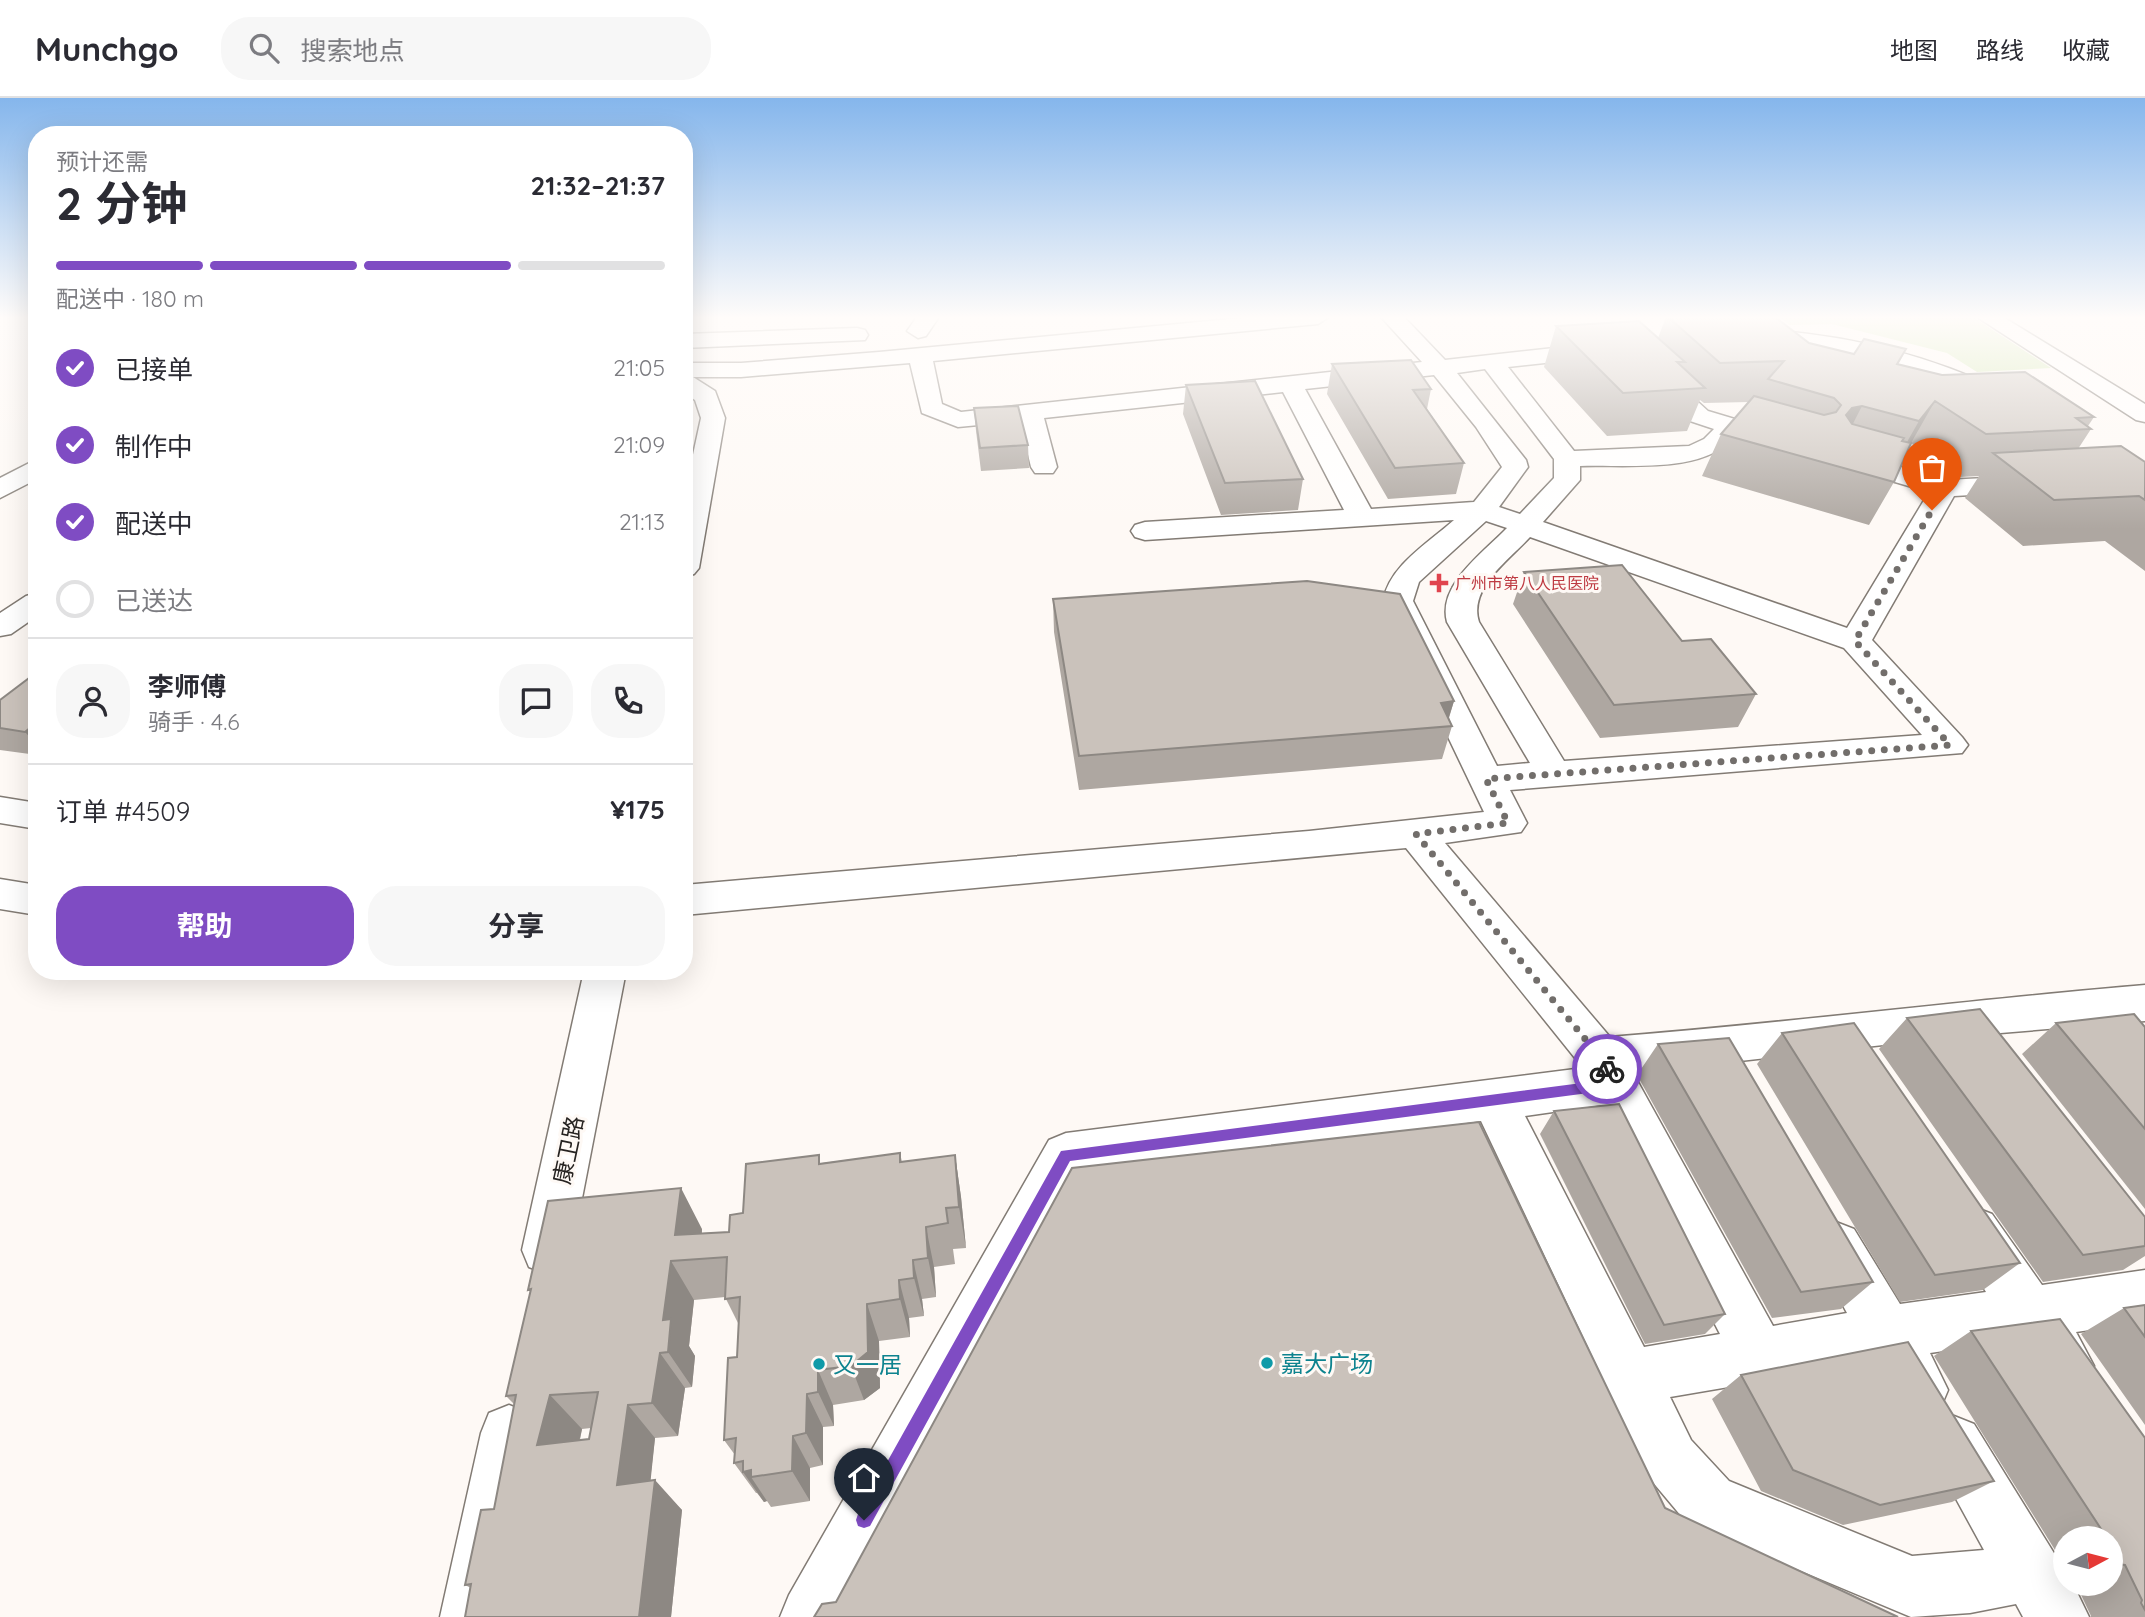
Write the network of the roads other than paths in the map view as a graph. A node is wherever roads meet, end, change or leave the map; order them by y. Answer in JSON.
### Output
{"nodes":[{"id":1,"x":693,"y":388,"type":"edge"},
{"id":2,"x":742,"y":388,"type":"edge"},
{"id":3,"x":927,"y":388,"type":"edge"},
{"id":4,"x":1246,"y":388,"type":"edge"},
{"id":5,"x":1293,"y":388,"type":"edge"},
{"id":6,"x":1460,"y":388,"type":"edge"},
{"id":7,"x":1511,"y":388,"type":"edge"},
{"id":8,"x":1669,"y":388,"type":"edge"},
{"id":9,"x":1979,"y":388,"type":"edge"},
{"id":10,"x":2101,"y":388,"type":"edge"},
{"id":11,"x":1519,"y":398,"type":"junction"},
{"id":12,"x":2121,"y":400,"type":"junction"},
{"id":13,"x":1471,"y":401,"type":"junction"},
{"id":14,"x":2081,"y":403,"type":"dead end"},
{"id":15,"x":2014,"y":408,"type":"edge"},
{"id":16,"x":1030,"y":412,"type":"junction"},
{"id":17,"x":2145,"y":415,"type":"edge"},
{"id":18,"x":713,"y":418,"type":"junction"},
{"id":19,"x":1538,"y":422,"type":"junction"},
{"id":20,"x":1488,"y":425,"type":"junction"},
{"id":21,"x":1729,"y":425,"type":"junction"},
{"id":22,"x":1804,"y":447,"type":"edge"},
{"id":23,"x":1840,"y":458,"type":"edge"},
{"id":24,"x":28,"y":459,"type":"edge"},
{"id":25,"x":1567,"y":459,"type":"junction"},
{"id":26,"x":1044,"y":467,"type":"dead end"},
{"id":27,"x":28,"y":473,"type":"edge"},
{"id":28,"x":0,"y":476,"type":"edge"},
{"id":29,"x":2051,"y":483,"type":"edge"},
{"id":30,"x":1945,"y":488,"type":"junction"},
{"id":31,"x":0,"y":490,"type":"edge"},
{"id":32,"x":1482,"y":510,"type":"junction"},
{"id":33,"x":1361,"y":516,"type":"junction"},
{"id":34,"x":693,"y":521,"type":"edge"},
{"id":35,"x":1524,"y":526,"type":"junction"},
{"id":36,"x":1145,"y":531,"type":"dead end"},
{"id":37,"x":28,"y":607,"type":"edge"},
{"id":38,"x":0,"y":627,"type":"edge"},
{"id":39,"x":1855,"y":641,"type":"junction"},
{"id":40,"x":1554,"y":775,"type":"junction"},
{"id":41,"x":1486,"y":779,"type":"junction"},
{"id":42,"x":0,"y":810,"type":"edge"},
{"id":43,"x":28,"y":815,"type":"edge"},
{"id":44,"x":1416,"y":834,"type":"junction"},
{"id":45,"x":0,"y":894,"type":"edge"},
{"id":46,"x":28,"y":899,"type":"edge"},
{"id":47,"x":693,"y":899,"type":"edge"},
{"id":48,"x":603,"y":980,"type":"edge"},
{"id":49,"x":2145,"y":1003,"type":"edge"},
{"id":50,"x":2096,"y":1009,"type":"junction"},
{"id":51,"x":1964,"y":1018,"type":"junction"},
{"id":52,"x":1839,"y":1032,"type":"junction"},
{"id":53,"x":2129,"y":1046,"type":"edge"},
{"id":54,"x":1720,"y":1047,"type":"junction"},
{"id":55,"x":1997,"y":1061,"type":"edge"},
{"id":56,"x":1607,"y":1071,"type":"junction"},
{"id":57,"x":1870,"y":1077,"type":"edge"},
{"id":58,"x":1748,"y":1095,"type":"edge"},
{"id":59,"x":1493,"y":1098,"type":"junction"},
{"id":60,"x":1946,"y":1190,"type":"edge"},
{"id":61,"x":1810,"y":1202,"type":"edge"},
{"id":62,"x":538,"y":1294,"type":"edge"},
{"id":63,"x":2145,"y":1296,"type":"edge"},
{"id":64,"x":2030,"y":1313,"type":"junction"},
{"id":65,"x":1886,"y":1333,"type":"junction"},
{"id":66,"x":1760,"y":1356,"type":"junction"},
{"id":67,"x":1630,"y":1377,"type":"junction"},
{"id":68,"x":519,"y":1388,"type":"edge"},
{"id":69,"x":2091,"y":1402,"type":"edge"},
{"id":70,"x":2031,"y":1571,"type":"junction"},
{"id":71,"x":471,"y":1617,"type":"edge"},
{"id":72,"x":811,"y":1617,"type":"edge"},
{"id":73,"x":2058,"y":1617,"type":"edge"}],
"edges":[{"from":1,"to":18,"type":"street"},
{"from":2,"to":18,"type":"street"},
{"from":3,"to":16,"type":"street"},
{"from":4,"to":16,"type":"street"},
{"from":5,"to":33,"type":"street"},
{"from":6,"to":13,"type":"street"},
{"from":7,"to":11,"type":"street"},
{"from":8,"to":21,"type":"street"},
{"from":9,"to":15,"type":"street"},
{"from":10,"to":12,"type":"street"},
{"from":11,"to":13,"type":"street"},
{"from":11,"to":19,"type":"street"},
{"from":12,"to":14,"type":"street"},
{"from":12,"to":17,"type":"street"},
{"from":13,"to":20,"type":"street"},
{"from":16,"to":26,"type":"street"},
{"from":18,"to":34,"type":"street"},
{"from":19,"to":20,"type":"street"},
{"from":19,"to":25,"type":"street"},
{"from":20,"to":32,"type":"street"},
{"from":21,"to":22,"type":"street"},
{"from":21,"to":25,"type":"street"},
{"from":23,"to":30,"type":"street"},
{"from":24,"to":28,"type":"street"},
{"from":25,"to":35,"type":"street"},
{"from":27,"to":31,"type":"street"},
{"from":29,"to":30,"type":"street"},
{"from":30,"to":39,"type":"street"},
{"from":32,"to":33,"type":"street"},
{"from":32,"to":35,"type":"street"},
{"from":32,"to":41,"type":"street"},
{"from":33,"to":36,"type":"street"},
{"from":35,"to":39,"type":"street"},
{"from":35,"to":40,"type":"street"},
{"from":37,"to":38,"type":"street"},
{"from":39,"to":40,"type":"street"},
{"from":40,"to":41,"type":"street"},
{"from":41,"to":44,"type":"street"},
{"from":42,"to":43,"type":"street"},
{"from":44,"to":47,"type":"street"},
{"from":44,"to":56,"type":"street"},
{"from":45,"to":46,"type":"street"},
{"from":48,"to":62,"type":"street","name":"康卫路"},
{"from":49,"to":50,"type":"street"},
{"from":50,"to":51,"type":"street"},
{"from":50,"to":53,"type":"street"},
{"from":51,"to":52,"type":"street"},
{"from":51,"to":55,"type":"street"},
{"from":52,"to":54,"type":"street"},
{"from":52,"to":57,"type":"street"},
{"from":54,"to":56,"type":"street"},
{"from":54,"to":58,"type":"street"},
{"from":56,"to":59,"type":"street"},
{"from":56,"to":66,"type":"street"},
{"from":59,"to":67,"type":"street"},
{"from":59,"to":72,"type":"street"},
{"from":60,"to":64,"type":"street"},
{"from":61,"to":65,"type":"street"},
{"from":63,"to":64,"type":"street"},
{"from":64,"to":65,"type":"street"},
{"from":64,"to":69,"type":"street"},
{"from":65,"to":66,"type":"street"},
{"from":65,"to":70,"type":"street"},
{"from":66,"to":67,"type":"street"},
{"from":67,"to":70,"type":"street"},
{"from":68,"to":71,"type":"street"},
{"from":70,"to":73,"type":"street"}]}
